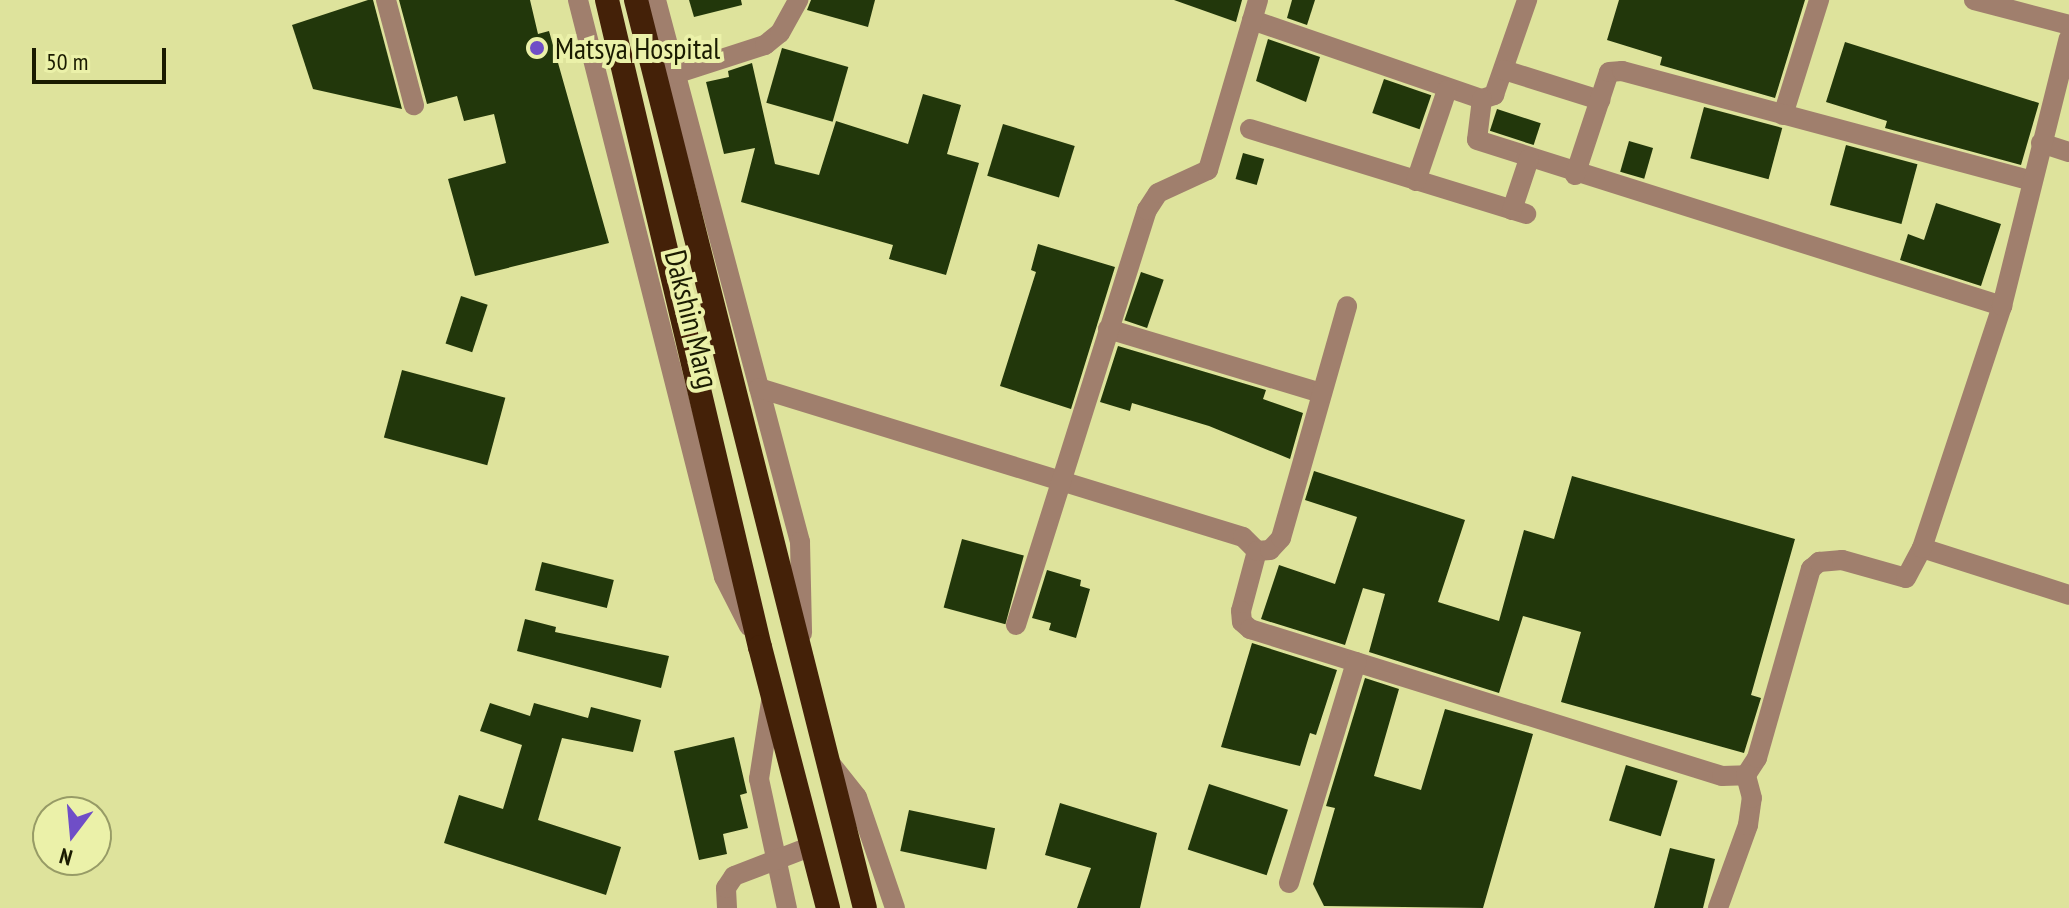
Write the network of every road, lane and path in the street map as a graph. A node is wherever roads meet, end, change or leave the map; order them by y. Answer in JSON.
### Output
{"nodes":[{"id":1,"x":386,"y":0,"type":"edge"},
{"id":2,"x":578,"y":0,"type":"edge"},
{"id":3,"x":607,"y":0,"type":"edge"},
{"id":4,"x":636,"y":0,"type":"edge"},
{"id":5,"x":656,"y":0,"type":"edge"},
{"id":6,"x":798,"y":0,"type":"edge"},
{"id":7,"x":1527,"y":0,"type":"edge"},
{"id":8,"x":1819,"y":0,"type":"edge"},
{"id":9,"x":1974,"y":0,"type":"edge"},
{"id":10,"x":1255,"y":10,"type":"edge"},
{"id":11,"x":2069,"y":25,"type":"edge"},
{"id":12,"x":2069,"y":38,"type":"edge"},
{"id":13,"x":1504,"y":70,"type":"junction"},
{"id":14,"x":675,"y":74,"type":"junction"},
{"id":15,"x":1447,"y":90,"type":"junction"},
{"id":16,"x":1482,"y":99,"type":"junction"},
{"id":17,"x":1600,"y":100,"type":"junction"},
{"id":18,"x":414,"y":105,"type":"dead end"},
{"id":19,"x":1783,"y":115,"type":"junction"},
{"id":20,"x":1250,"y":129,"type":"dead end"},
{"id":21,"x":2041,"y":143,"type":"junction"},
{"id":22,"x":2069,"y":152,"type":"edge"},
{"id":23,"x":1529,"y":159,"type":"junction"},
{"id":24,"x":1575,"y":175,"type":"junction"},
{"id":25,"x":1416,"y":181,"type":"junction"},
{"id":26,"x":2032,"y":181,"type":"junction"},
{"id":27,"x":1347,"y":306,"type":"dead end"},
{"id":28,"x":2002,"y":306,"type":"junction"},
{"id":29,"x":1108,"y":329,"type":"junction"},
{"id":30,"x":759,"y":388,"type":"junction"},
{"id":31,"x":1322,"y":393,"type":"junction"},
{"id":32,"x":1058,"y":482,"type":"junction"},
{"id":33,"x":1922,"y":548,"type":"junction"},
{"id":34,"x":1257,"y":551,"type":"junction"},
{"id":35,"x":2069,"y":595,"type":"edge"},
{"id":36,"x":1016,"y":625,"type":"dead end"},
{"id":37,"x":760,"y":647,"type":"junction"},
{"id":38,"x":802,"y":649,"type":"junction"},
{"id":39,"x":1356,"y":662,"type":"junction"},
{"id":40,"x":772,"y":695,"type":"junction"},
{"id":41,"x":830,"y":763,"type":"junction"},
{"id":42,"x":1746,"y":775,"type":"junction"},
{"id":43,"x":812,"y":846,"type":"junction"},
{"id":44,"x":775,"y":858,"type":"junction"},
{"id":45,"x":1289,"y":883,"type":"dead end"},
{"id":46,"x":727,"y":908,"type":"edge"},
{"id":47,"x":787,"y":908,"type":"edge"},
{"id":48,"x":828,"y":908,"type":"edge"},
{"id":49,"x":865,"y":908,"type":"edge"},
{"id":50,"x":895,"y":908,"type":"edge"},
{"id":51,"x":1718,"y":908,"type":"edge"}],
"edges":[{"from":1,"to":18,"type":"street"},
{"from":2,"to":37,"type":"street","name":"Dakshin Marg"},
{"from":3,"to":37,"type":"highway","name":"Dakshin Marg"},
{"from":4,"to":38,"type":"highway","name":"Dakshin Marg"},
{"from":5,"to":14,"type":"street","name":"Dakshin Marg"},
{"from":6,"to":14,"type":"street"},
{"from":7,"to":13,"type":"street"},
{"from":8,"to":19,"type":"street"},
{"from":9,"to":11,"type":"street"},
{"from":10,"to":15,"type":"street"},
{"from":10,"to":29,"type":"street"},
{"from":12,"to":21,"type":"street"},
{"from":13,"to":16,"type":"street"},
{"from":13,"to":17,"type":"street"},
{"from":14,"to":30,"type":"street","name":"Dakshin Marg"},
{"from":15,"to":16,"type":"street"},
{"from":15,"to":25,"type":"street"},
{"from":16,"to":23,"type":"street"},
{"from":17,"to":19,"type":"street"},
{"from":17,"to":24,"type":"street"},
{"from":19,"to":26,"type":"street"},
{"from":20,"to":25,"type":"street"},
{"from":21,"to":22,"type":"street"},
{"from":21,"to":26,"type":"street"},
{"from":23,"to":24,"type":"street"},
{"from":23,"to":25,"type":"street"},
{"from":24,"to":28,"type":"street"},
{"from":26,"to":28,"type":"street"},
{"from":27,"to":31,"type":"street"},
{"from":28,"to":33,"type":"street"},
{"from":29,"to":31,"type":"street"},
{"from":29,"to":32,"type":"street"},
{"from":30,"to":32,"type":"street"},
{"from":30,"to":38,"type":"street","name":"Dakshin Marg"},
{"from":31,"to":34,"type":"street"},
{"from":32,"to":34,"type":"street"},
{"from":32,"to":36,"type":"street"},
{"from":33,"to":35,"type":"street"},
{"from":33,"to":42,"type":"street"},
{"from":34,"to":39,"type":"street"},
{"from":37,"to":40,"type":"highway","name":"Dakshin Marg"},
{"from":38,"to":41,"type":"highway","name":"Dakshin Marg"},
{"from":39,"to":42,"type":"street"},
{"from":39,"to":45,"type":"street"},
{"from":40,"to":43,"type":"highway","name":"Dakshin Marg"},
{"from":40,"to":44,"type":"street"},
{"from":41,"to":49,"type":"highway","name":"Dakshin Marg"},
{"from":41,"to":50,"type":"street"},
{"from":42,"to":51,"type":"street"},
{"from":43,"to":44,"type":"street"},
{"from":43,"to":48,"type":"highway","name":"Dakshin Marg"},
{"from":44,"to":46,"type":"street"},
{"from":44,"to":47,"type":"street"}]}
